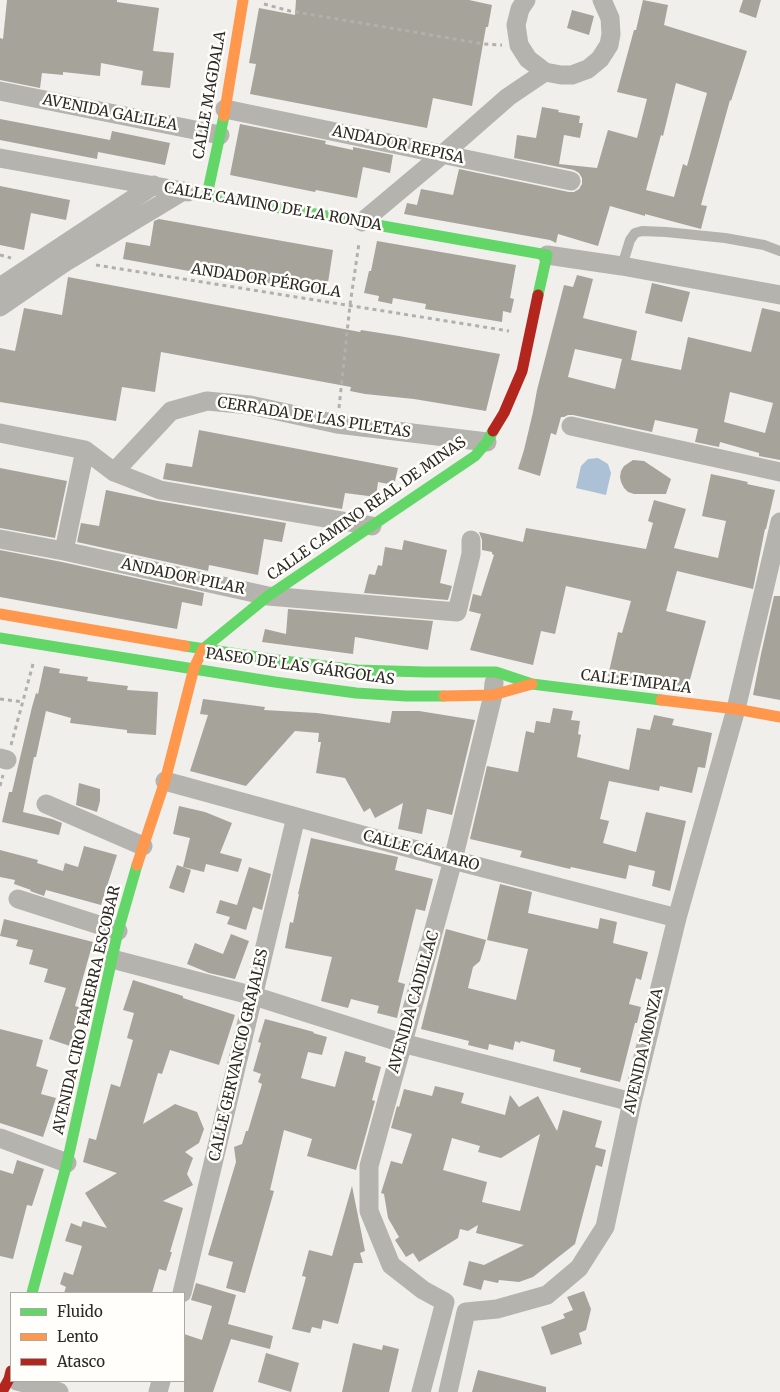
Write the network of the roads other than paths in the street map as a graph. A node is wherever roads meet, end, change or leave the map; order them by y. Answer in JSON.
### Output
{"nodes":[{"id":1,"x":243,"y":0,"type":"edge"},
{"id":2,"x":526,"y":0,"type":"edge"},
{"id":3,"x":602,"y":0,"type":"edge"},
{"id":4,"x":545,"y":72,"type":"junction"},
{"id":5,"x":0,"y":91,"type":"edge"},
{"id":6,"x":225,"y":108,"type":"junction"},
{"id":7,"x":220,"y":135,"type":"junction"},
{"id":8,"x":443,"y":154,"type":"junction"},
{"id":9,"x":0,"y":158,"type":"edge"},
{"id":10,"x":570,"y":181,"type":"dead end"},
{"id":11,"x":154,"y":186,"type":"junction"},
{"id":12,"x":183,"y":191,"type":"junction"},
{"id":13,"x":207,"y":195,"type":"junction"},
{"id":14,"x":362,"y":222,"type":"junction"},
{"id":15,"x":780,"y":252,"type":"edge"},
{"id":16,"x":547,"y":255,"type":"junction"},
{"id":17,"x":622,"y":266,"type":"junction"},
{"id":18,"x":0,"y":287,"type":"edge"},
{"id":19,"x":780,"y":295,"type":"edge"},
{"id":20,"x":0,"y":307,"type":"edge"},
{"id":21,"x":571,"y":426,"type":"dead end"},
{"id":22,"x":0,"y":433,"type":"edge"},
{"id":23,"x":487,"y":442,"type":"junction"},
{"id":24,"x":85,"y":450,"type":"junction"},
{"id":25,"x":114,"y":472,"type":"junction"},
{"id":26,"x":780,"y":472,"type":"edge"},
{"id":27,"x":780,"y":522,"type":"edge"},
{"id":28,"x":372,"y":526,"type":"junction"},
{"id":29,"x":0,"y":539,"type":"edge"},
{"id":30,"x":471,"y":540,"type":"dead end"},
{"id":31,"x":64,"y":551,"type":"junction"},
{"id":32,"x":268,"y":596,"type":"junction"},
{"id":33,"x":0,"y":614,"type":"edge"},
{"id":34,"x":0,"y":638,"type":"edge"},
{"id":35,"x":203,"y":649,"type":"junction"},
{"id":36,"x":194,"y":668,"type":"junction"},
{"id":37,"x":496,"y":672,"type":"junction"},
{"id":38,"x":532,"y":684,"type":"junction"},
{"id":39,"x":493,"y":695,"type":"junction"},
{"id":40,"x":736,"y":709,"type":"junction"},
{"id":41,"x":780,"y":717,"type":"edge"},
{"id":42,"x":165,"y":781,"type":"junction"},
{"id":43,"x":46,"y":804,"type":"dead end"},
{"id":44,"x":296,"y":817,"type":"junction"},
{"id":45,"x":143,"y":846,"type":"junction"},
{"id":46,"x":453,"y":860,"type":"junction"},
{"id":47,"x":18,"y":899,"type":"dead end"},
{"id":48,"x":677,"y":918,"type":"junction"},
{"id":49,"x":118,"y":931,"type":"junction"},
{"id":50,"x":112,"y":959,"type":"junction"},
{"id":51,"x":254,"y":996,"type":"junction"},
{"id":52,"x":402,"y":1043,"type":"junction"},
{"id":53,"x":632,"y":1102,"type":"junction"},
{"id":54,"x":0,"y":1138,"type":"edge"},
{"id":55,"x":67,"y":1162,"type":"junction"},
{"id":56,"x":32,"y":1292,"type":"edge"},
{"id":57,"x":182,"y":1292,"type":"edge"},
{"id":58,"x":428,"y":1366,"type":"junction"},
{"id":59,"x":452,"y":1374,"type":"junction"},
{"id":60,"x":17,"y":1382,"type":"edge"},
{"id":61,"x":60,"y":1392,"type":"edge"},
{"id":62,"x":421,"y":1392,"type":"edge"},
{"id":63,"x":448,"y":1392,"type":"edge"}],
"edges":[{"from":1,"to":6,"type":"street","name":"CALLE MAGDALA"},
{"from":2,"to":4,"type":"street"},
{"from":3,"to":4,"type":"street"},
{"from":4,"to":8,"type":"street"},
{"from":5,"to":7,"type":"street","name":"AVENIDA GALILEA"},
{"from":6,"to":7,"type":"street","name":"CALLE MAGDALA"},
{"from":6,"to":8,"type":"street","name":"ANDADOR REPISA"},
{"from":7,"to":13,"type":"street","name":"CALLE MAGDALA"},
{"from":8,"to":10,"type":"street","name":"ANDADOR REPISA"},
{"from":8,"to":14,"type":"street"},
{"from":9,"to":11,"type":"street","name":"CALLE CAMINO DE LA RONDA"},
{"from":11,"to":12,"type":"street","name":"CALLE CAMINO DE LA RONDA"},
{"from":11,"to":18,"type":"street"},
{"from":12,"to":13,"type":"street","name":"CALLE CAMINO DE LA RONDA"},
{"from":12,"to":20,"type":"street"},
{"from":13,"to":14,"type":"street","name":"CALLE CAMINO DE LA RONDA"},
{"from":14,"to":16,"type":"street","name":"CALLE CAMINO DE LA RONDA"},
{"from":15,"to":17,"type":"lane"},
{"from":16,"to":17,"type":"street"},
{"from":16,"to":23,"type":"street","name":"CALLE CAMINO REAL DE MINAS"},
{"from":17,"to":19,"type":"street"},
{"from":21,"to":26,"type":"street"},
{"from":22,"to":24,"type":"street"},
{"from":23,"to":25,"type":"street","name":"CERRADA DE LAS PILETAS"},
{"from":23,"to":28,"type":"street","name":"CALLE CAMINO REAL DE MINAS"},
{"from":24,"to":25,"type":"street"},
{"from":24,"to":31,"type":"street"},
{"from":25,"to":28,"type":"street"},
{"from":27,"to":40,"type":"street","name":"AVENIDA MONZA"},
{"from":28,"to":32,"type":"street","name":"CALLE CAMINO REAL DE MINAS"},
{"from":29,"to":31,"type":"street","name":"ANDADOR PILAR"},
{"from":30,"to":32,"type":"street","name":"ANDADOR PILAR"},
{"from":31,"to":32,"type":"street","name":"ANDADOR PILAR"},
{"from":32,"to":35,"type":"street","name":"CALLE CAMINO REAL DE MINAS"},
{"from":33,"to":35,"type":"street","name":"PASEO DE LAS GÁRGOLAS"},
{"from":34,"to":36,"type":"street","name":"PASEO DE LAS GÁRGOLAS"},
{"from":35,"to":36,"type":"street","name":"AVENIDA CIRO FARERRA ESCOBAR"},
{"from":35,"to":37,"type":"street","name":"PASEO DE LAS GÁRGOLAS"},
{"from":36,"to":39,"type":"street","name":"PASEO DE LAS GÁRGOLAS"},
{"from":36,"to":42,"type":"street","name":"AVENIDA CIRO FARERRA ESCOBAR"},
{"from":37,"to":38,"type":"street","name":"CALLE IMPALA"},
{"from":37,"to":39,"type":"street","name":"AVENIDA CADILLAC"},
{"from":38,"to":39,"type":"street","name":"CALLE IMPALA"},
{"from":38,"to":40,"type":"street","name":"CALLE IMPALA"},
{"from":39,"to":46,"type":"street","name":"AVENIDA CADILLAC"},
{"from":40,"to":41,"type":"street","name":"CALLE IMPALA"},
{"from":40,"to":48,"type":"street","name":"AVENIDA MONZA"},
{"from":42,"to":44,"type":"street","name":"CALLE CÁMARO"},
{"from":42,"to":45,"type":"street","name":"AVENIDA CIRO FARERRA ESCOBAR"},
{"from":43,"to":45,"type":"street"},
{"from":44,"to":46,"type":"street","name":"CALLE CÁMARO"},
{"from":44,"to":51,"type":"street","name":"CALLE GERVANCIO GRAJALES"},
{"from":45,"to":49,"type":"street","name":"AVENIDA CIRO FARERRA ESCOBAR"},
{"from":46,"to":48,"type":"street","name":"CALLE CÁMARO"},
{"from":46,"to":52,"type":"street","name":"AVENIDA CADILLAC"},
{"from":47,"to":49,"type":"street"},
{"from":48,"to":53,"type":"street","name":"AVENIDA MONZA"},
{"from":49,"to":50,"type":"street","name":"AVENIDA CIRO FARERRA ESCOBAR"},
{"from":50,"to":51,"type":"street"},
{"from":50,"to":55,"type":"street","name":"AVENIDA CIRO FARERRA ESCOBAR"},
{"from":51,"to":52,"type":"street"},
{"from":51,"to":57,"type":"street","name":"CALLE GERVANCIO GRAJALES"},
{"from":52,"to":53,"type":"street"},
{"from":52,"to":58,"type":"street","name":"AVENIDA CADILLAC"},
{"from":53,"to":59,"type":"street","name":"AVENIDA MONZA"},
{"from":54,"to":55,"type":"street"},
{"from":55,"to":56,"type":"street","name":"AVENIDA CIRO FARERRA ESCOBAR"},
{"from":58,"to":59,"type":"street"},
{"from":58,"to":62,"type":"street"},
{"from":59,"to":63,"type":"street"},
{"from":60,"to":61,"type":"street"}]}
